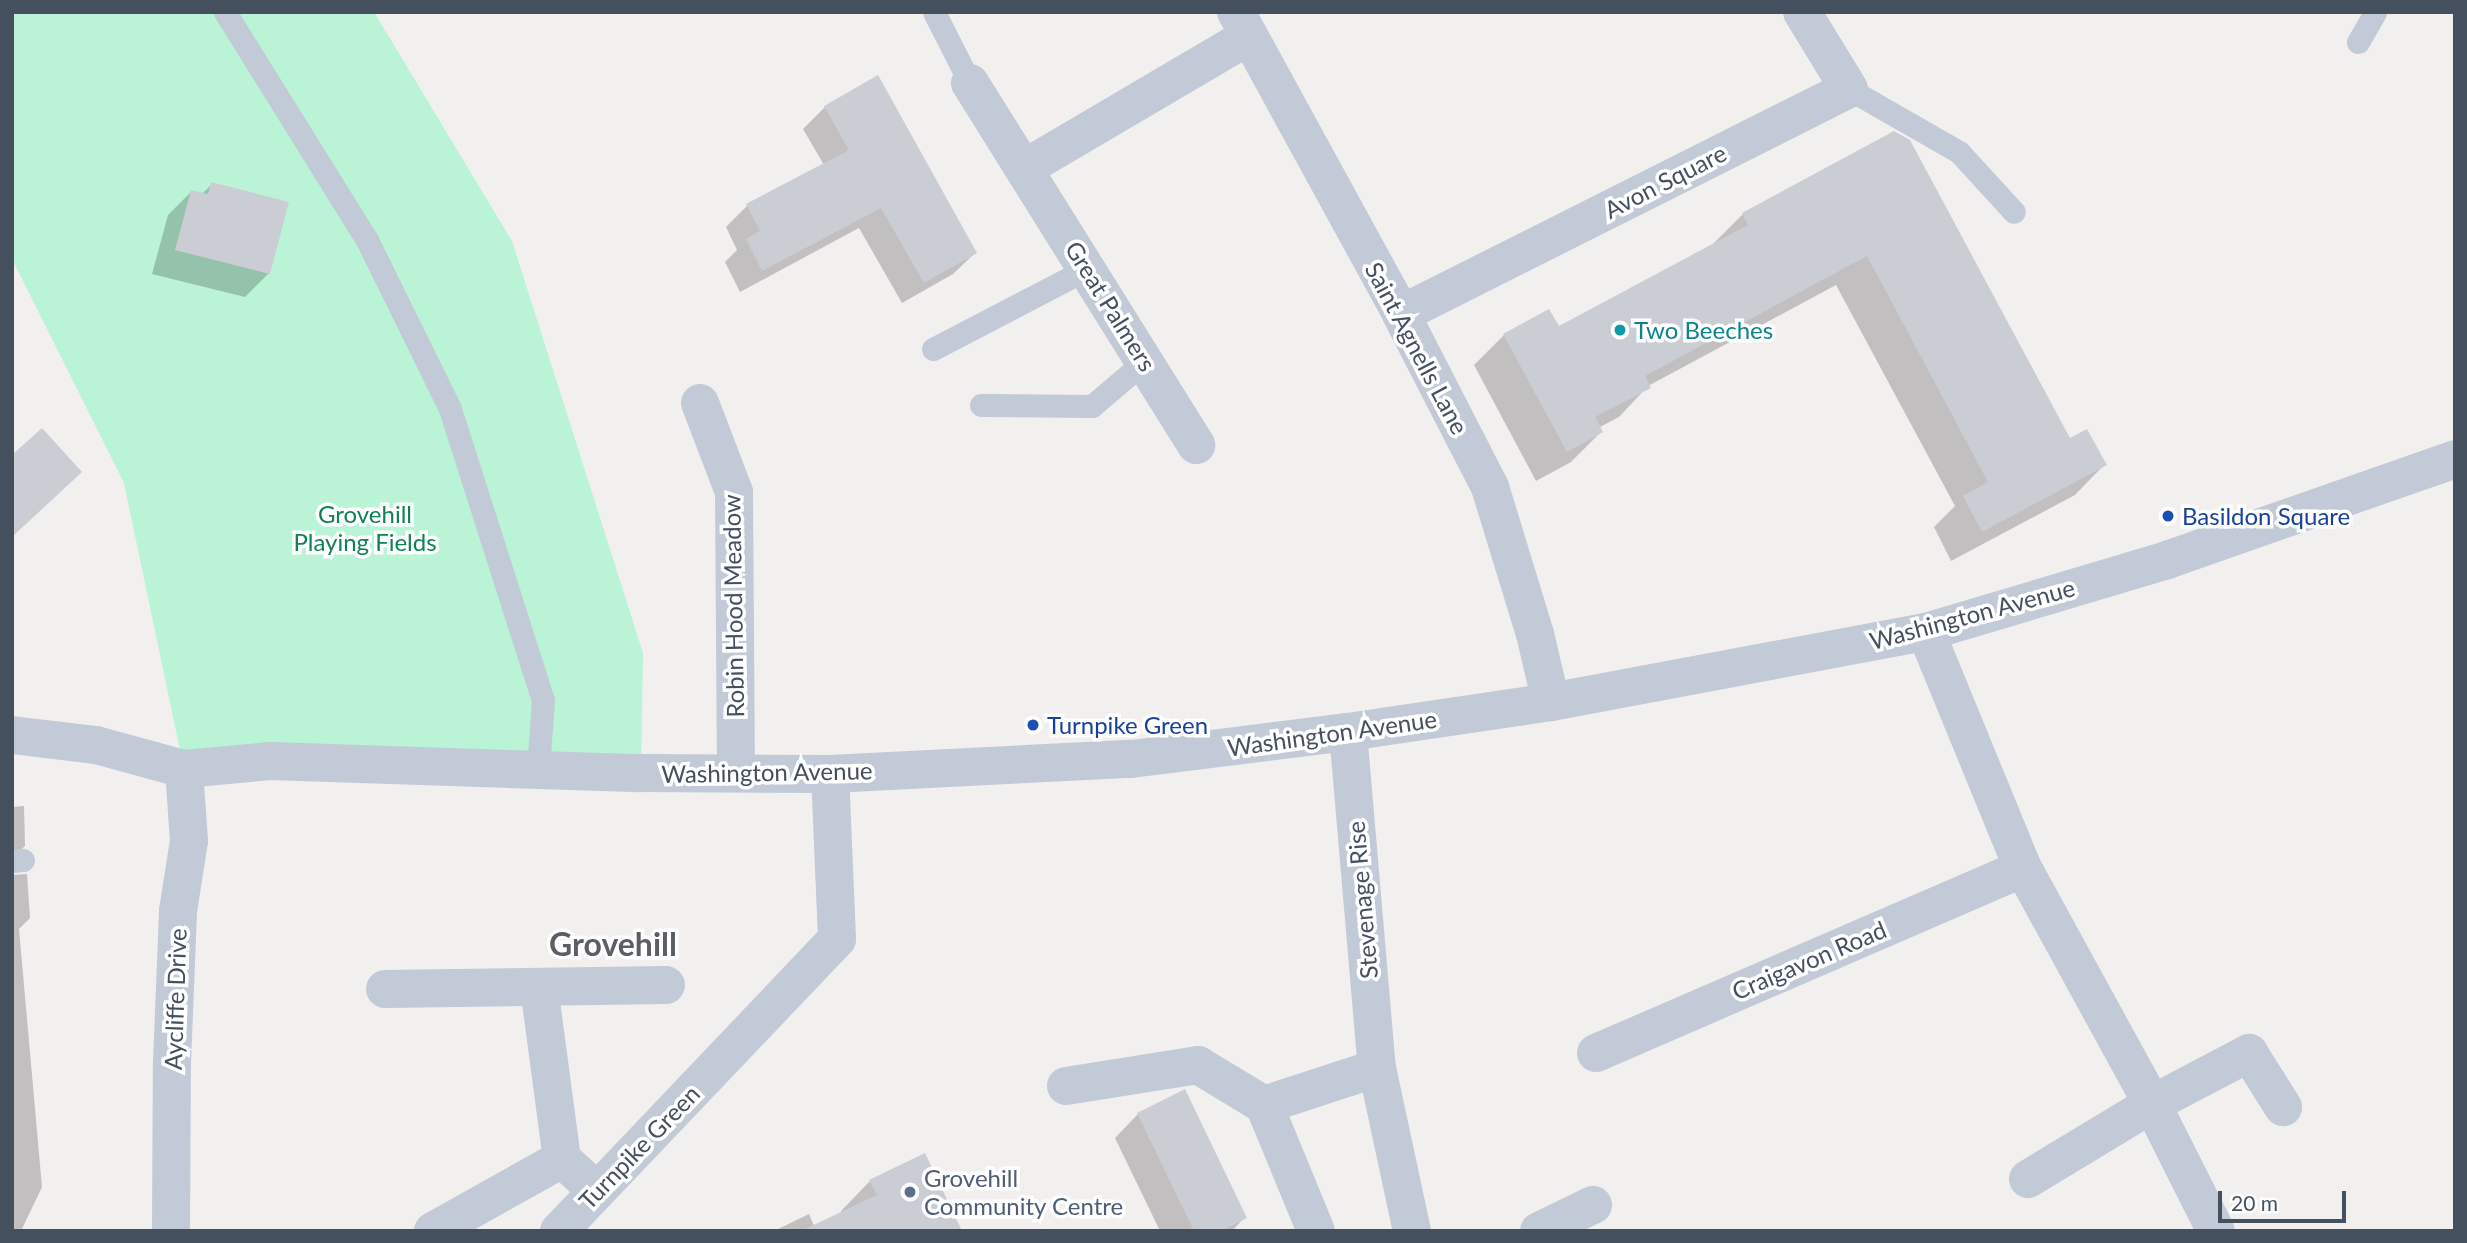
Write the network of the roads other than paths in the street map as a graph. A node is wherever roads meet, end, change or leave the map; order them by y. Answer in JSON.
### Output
{"nodes":[{"id":1,"x":225,"y":12,"type":"edge"},
{"id":2,"x":934,"y":12,"type":"edge"},
{"id":3,"x":1801,"y":12,"type":"edge"},
{"id":4,"x":2375,"y":12,"type":"edge"},
{"id":5,"x":1243,"y":24,"type":"edge"},
{"id":6,"x":2358,"y":42,"type":"dead end"},
{"id":7,"x":970,"y":83,"type":"joint"},
{"id":8,"x":1849,"y":89,"type":"junction"},
{"id":9,"x":1025,"y":168,"type":"junction"},
{"id":10,"x":2014,"y":212,"type":"dead end"},
{"id":11,"x":1087,"y":269,"type":"junction"},
{"id":12,"x":1401,"y":314,"type":"junction"},
{"id":13,"x":933,"y":349,"type":"dead end"},
{"id":14,"x":1146,"y":360,"type":"junction"},
{"id":15,"x":700,"y":403,"type":"dead end"},
{"id":16,"x":981,"y":405,"type":"dead end"},
{"id":17,"x":1196,"y":445,"type":"dead end"},
{"id":18,"x":2455,"y":459,"type":"edge"},
{"id":19,"x":1926,"y":632,"type":"junction"},
{"id":20,"x":1551,"y":702,"type":"junction"},
{"id":21,"x":1348,"y":732,"type":"junction"},
{"id":22,"x":12,"y":735,"type":"edge"},
{"id":23,"x":538,"y":768,"type":"junction"},
{"id":24,"x":184,"y":769,"type":"junction"},
{"id":25,"x":736,"y":772,"type":"junction"},
{"id":26,"x":830,"y":774,"type":"junction"},
{"id":27,"x":2023,"y":868,"type":"junction"},
{"id":28,"x":666,"y":985,"type":"dead end"},
{"id":29,"x":539,"y":987,"type":"junction"},
{"id":30,"x":385,"y":989,"type":"dead end"},
{"id":31,"x":1596,"y":1053,"type":"dead end"},
{"id":32,"x":1377,"y":1068,"type":"junction"},
{"id":33,"x":1066,"y":1086,"type":"dead end"},
{"id":34,"x":2152,"y":1104,"type":"junction"},
{"id":35,"x":1264,"y":1105,"type":"junction"},
{"id":36,"x":2283,"y":1107,"type":"dead end"},
{"id":37,"x":562,"y":1159,"type":"junction"},
{"id":38,"x":2028,"y":1179,"type":"dead end"},
{"id":39,"x":597,"y":1191,"type":"junction"},
{"id":40,"x":1593,"y":1205,"type":"dead end"},
{"id":41,"x":171,"y":1231,"type":"edge"},
{"id":42,"x":433,"y":1231,"type":"edge"},
{"id":43,"x":559,"y":1231,"type":"edge"},
{"id":44,"x":1316,"y":1231,"type":"edge"},
{"id":45,"x":1412,"y":1231,"type":"edge"},
{"id":46,"x":1539,"y":1231,"type":"edge"},
{"id":47,"x":2216,"y":1231,"type":"edge"}],
"edges":[{"from":1,"to":23,"type":"lane"},
{"from":2,"to":7,"type":"lane"},
{"from":3,"to":8,"type":"street"},
{"from":4,"to":6,"type":"lane"},
{"from":5,"to":9,"type":"street"},
{"from":5,"to":12,"type":"street","name":"Saint Agnells Lane"},
{"from":7,"to":9,"type":"street","name":"Great Palmers"},
{"from":8,"to":10,"type":"lane"},
{"from":8,"to":12,"type":"street","name":"Avon Square"},
{"from":9,"to":11,"type":"street","name":"Great Palmers"},
{"from":11,"to":13,"type":"lane"},
{"from":11,"to":14,"type":"street","name":"Great Palmers"},
{"from":12,"to":20,"type":"street","name":"Saint Agnells Lane"},
{"from":14,"to":16,"type":"lane"},
{"from":14,"to":17,"type":"street","name":"Great Palmers"},
{"from":15,"to":25,"type":"street","name":"Robin Hood Meadow"},
{"from":18,"to":19,"type":"street","name":"Washington Avenue"},
{"from":19,"to":20,"type":"street","name":"Washington Avenue"},
{"from":19,"to":27,"type":"street"},
{"from":20,"to":21,"type":"street","name":"Washington Avenue"},
{"from":21,"to":26,"type":"street","name":"Washington Avenue"},
{"from":21,"to":32,"type":"street","name":"Stevenage Rise"},
{"from":22,"to":24,"type":"street","name":"Washington Avenue"},
{"from":23,"to":24,"type":"street","name":"Washington Avenue"},
{"from":23,"to":25,"type":"street","name":"Washington Avenue"},
{"from":24,"to":41,"type":"street","name":"Aycliffe Drive"},
{"from":25,"to":26,"type":"street","name":"Washington Avenue"},
{"from":26,"to":39,"type":"street","name":"Turnpike Green"},
{"from":27,"to":31,"type":"street","name":"Craigavon Road"},
{"from":27,"to":34,"type":"street"},
{"from":28,"to":29,"type":"street"},
{"from":29,"to":30,"type":"street"},
{"from":29,"to":37,"type":"street"},
{"from":32,"to":35,"type":"street"},
{"from":32,"to":45,"type":"street","name":"Stevenage Rise"},
{"from":33,"to":35,"type":"street"},
{"from":34,"to":36,"type":"street"},
{"from":34,"to":38,"type":"street"},
{"from":34,"to":47,"type":"street"},
{"from":35,"to":44,"type":"street"},
{"from":37,"to":39,"type":"street"},
{"from":37,"to":42,"type":"street"},
{"from":39,"to":43,"type":"street","name":"Turnpike Green"},
{"from":40,"to":46,"type":"street"}]}
